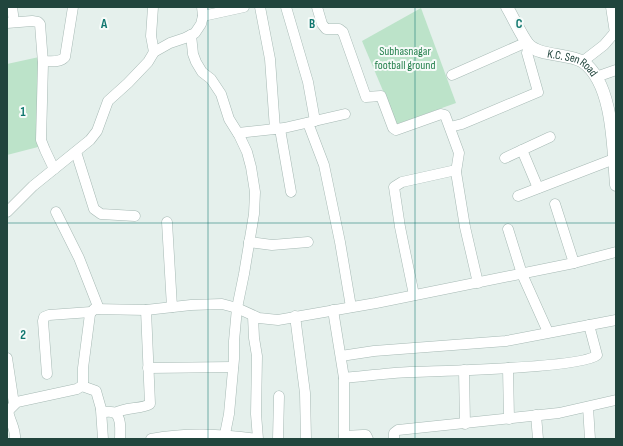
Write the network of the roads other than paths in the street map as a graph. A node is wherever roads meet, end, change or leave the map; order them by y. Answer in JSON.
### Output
{"nodes":[{"id":1,"x":12,"y":7,"type":"edge"},
{"id":2,"x":73,"y":7,"type":"edge"},
{"id":3,"x":153,"y":7,"type":"edge"},
{"id":4,"x":244,"y":7,"type":"edge"},
{"id":5,"x":260,"y":7,"type":"edge"},
{"id":6,"x":286,"y":7,"type":"edge"},
{"id":7,"x":318,"y":7,"type":"edge"},
{"id":8,"x":507,"y":7,"type":"edge"},
{"id":9,"x":611,"y":7,"type":"edge"},
{"id":10,"x":202,"y":12,"type":"edge"},
{"id":11,"x":10,"y":23,"type":"edge"},
{"id":12,"x":615,"y":32,"type":"edge"},
{"id":13,"x":191,"y":35,"type":"junction"},
{"id":14,"x":528,"y":43,"type":"junction"},
{"id":15,"x":154,"y":52,"type":"junction"},
{"id":16,"x":43,"y":61,"type":"junction"},
{"id":17,"x":582,"y":62,"type":"junction"},
{"id":18,"x":616,"y":70,"type":"edge"},
{"id":19,"x":452,"y":75,"type":"dead end"},
{"id":20,"x":596,"y":77,"type":"junction"},
{"id":21,"x":345,"y":114,"type":"dead end"},
{"id":22,"x":311,"y":122,"type":"junction"},
{"id":23,"x":614,"y":126,"type":"edge"},
{"id":24,"x":450,"y":127,"type":"junction"},
{"id":25,"x":278,"y":129,"type":"junction"},
{"id":26,"x":238,"y":133,"type":"junction"},
{"id":27,"x":550,"y":138,"type":"dead end"},
{"id":28,"x":522,"y":150,"type":"junction"},
{"id":29,"x":76,"y":152,"type":"junction"},
{"id":30,"x":506,"y":158,"type":"dead end"},
{"id":31,"x":614,"y":159,"type":"junction"},
{"id":32,"x":54,"y":169,"type":"junction"},
{"id":33,"x":456,"y":170,"type":"junction"},
{"id":34,"x":616,"y":185,"type":"edge"},
{"id":35,"x":538,"y":188,"type":"junction"},
{"id":36,"x":291,"y":192,"type":"dead end"},
{"id":37,"x":518,"y":196,"type":"dead end"},
{"id":38,"x":555,"y":204,"type":"dead end"},
{"id":39,"x":7,"y":212,"type":"edge"},
{"id":40,"x":56,"y":212,"type":"dead end"},
{"id":41,"x":135,"y":216,"type":"dead end"},
{"id":42,"x":167,"y":222,"type":"dead end"},
{"id":43,"x":508,"y":229,"type":"dead end"},
{"id":44,"x":249,"y":242,"type":"junction"},
{"id":45,"x":308,"y":242,"type":"dead end"},
{"id":46,"x":616,"y":252,"type":"edge"},
{"id":47,"x":574,"y":263,"type":"junction"},
{"id":48,"x":522,"y":274,"type":"junction"},
{"id":49,"x":478,"y":282,"type":"junction"},
{"id":50,"x":414,"y":295,"type":"junction"},
{"id":51,"x":172,"y":307,"type":"junction"},
{"id":52,"x":351,"y":307,"type":"junction"},
{"id":53,"x":237,"y":308,"type":"junction"},
{"id":54,"x":95,"y":310,"type":"junction"},
{"id":55,"x":146,"y":310,"type":"junction"},
{"id":56,"x":333,"y":310,"type":"junction"},
{"id":57,"x":253,"y":316,"type":"junction"},
{"id":58,"x":295,"y":316,"type":"junction"},
{"id":59,"x":616,"y":320,"type":"edge"},
{"id":60,"x":589,"y":325,"type":"junction"},
{"id":61,"x":548,"y":332,"type":"junction"},
{"id":62,"x":341,"y":356,"type":"junction"},
{"id":63,"x":7,"y":358,"type":"edge"},
{"id":64,"x":233,"y":367,"type":"junction"},
{"id":65,"x":148,"y":368,"type":"junction"},
{"id":66,"x":508,"y":368,"type":"junction"},
{"id":67,"x":464,"y":370,"type":"junction"},
{"id":68,"x":47,"y":374,"type":"dead end"},
{"id":69,"x":344,"y":378,"type":"junction"},
{"id":70,"x":82,"y":386,"type":"junction"},
{"id":71,"x":279,"y":396,"type":"dead end"},
{"id":72,"x":616,"y":400,"type":"edge"},
{"id":73,"x":10,"y":405,"type":"edge"},
{"id":74,"x":588,"y":407,"type":"junction"},
{"id":75,"x":101,"y":410,"type":"junction"},
{"id":76,"x":114,"y":413,"type":"junction"},
{"id":77,"x":536,"y":415,"type":"junction"},
{"id":78,"x":509,"y":419,"type":"junction"},
{"id":79,"x":465,"y":424,"type":"junction"},
{"id":80,"x":225,"y":434,"type":"junction"},
{"id":81,"x":344,"y":438,"type":"edge"},
{"id":82,"x":15,"y":439,"type":"edge"},
{"id":83,"x":103,"y":439,"type":"edge"},
{"id":84,"x":120,"y":439,"type":"edge"},
{"id":85,"x":151,"y":439,"type":"edge"},
{"id":86,"x":257,"y":439,"type":"edge"},
{"id":87,"x":278,"y":439,"type":"edge"},
{"id":88,"x":306,"y":439,"type":"edge"},
{"id":89,"x":368,"y":439,"type":"edge"},
{"id":90,"x":394,"y":439,"type":"edge"},
{"id":91,"x":538,"y":439,"type":"edge"},
{"id":92,"x":590,"y":439,"type":"edge"}],
"edges":[{"from":1,"to":11,"type":"street"},
{"from":2,"to":16,"type":"street"},
{"from":3,"to":15,"type":"street"},
{"from":4,"to":10,"type":"street"},
{"from":5,"to":25,"type":"street"},
{"from":6,"to":22,"type":"street"},
{"from":7,"to":24,"type":"street"},
{"from":8,"to":14,"type":"street"},
{"from":9,"to":12,"type":"street"},
{"from":10,"to":13,"type":"street"},
{"from":11,"to":16,"type":"street"},
{"from":12,"to":17,"type":"street"},
{"from":13,"to":15,"type":"street"},
{"from":13,"to":26,"type":"street"},
{"from":14,"to":17,"type":"street","name":"K.C. Sen Road"},
{"from":14,"to":19,"type":"street"},
{"from":14,"to":24,"type":"street"},
{"from":15,"to":29,"type":"street"},
{"from":16,"to":32,"type":"street"},
{"from":17,"to":20,"type":"street","name":"K.C. Sen Road"},
{"from":18,"to":20,"type":"street"},
{"from":20,"to":23,"type":"street","name":"K.C. Sen Road"},
{"from":21,"to":22,"type":"street"},
{"from":22,"to":25,"type":"street"},
{"from":22,"to":52,"type":"street"},
{"from":23,"to":31,"type":"street","name":"K.C. Sen Road"},
{"from":24,"to":33,"type":"street"},
{"from":25,"to":26,"type":"street"},
{"from":25,"to":36,"type":"street"},
{"from":26,"to":44,"type":"street"},
{"from":27,"to":28,"type":"street"},
{"from":28,"to":30,"type":"street"},
{"from":28,"to":35,"type":"street"},
{"from":29,"to":32,"type":"street"},
{"from":29,"to":41,"type":"street"},
{"from":31,"to":34,"type":"street","name":"K.C. Sen Road"},
{"from":31,"to":35,"type":"street"},
{"from":32,"to":39,"type":"street"},
{"from":33,"to":49,"type":"street"},
{"from":33,"to":50,"type":"street"},
{"from":35,"to":37,"type":"street"},
{"from":38,"to":47,"type":"street"},
{"from":40,"to":54,"type":"street"},
{"from":42,"to":51,"type":"street"},
{"from":43,"to":48,"type":"street"},
{"from":44,"to":45,"type":"street"},
{"from":44,"to":53,"type":"street"},
{"from":46,"to":47,"type":"street"},
{"from":47,"to":48,"type":"street"},
{"from":48,"to":49,"type":"street"},
{"from":48,"to":61,"type":"street"},
{"from":49,"to":50,"type":"street"},
{"from":50,"to":52,"type":"street"},
{"from":51,"to":53,"type":"street"},
{"from":51,"to":55,"type":"street"},
{"from":52,"to":56,"type":"street"},
{"from":53,"to":57,"type":"street"},
{"from":53,"to":64,"type":"street"},
{"from":54,"to":55,"type":"street"},
{"from":54,"to":68,"type":"street"},
{"from":54,"to":70,"type":"street"},
{"from":55,"to":65,"type":"street"},
{"from":56,"to":58,"type":"street"},
{"from":56,"to":62,"type":"street"},
{"from":57,"to":58,"type":"street"},
{"from":57,"to":86,"type":"street"},
{"from":58,"to":88,"type":"street"},
{"from":59,"to":60,"type":"street"},
{"from":60,"to":61,"type":"street"},
{"from":60,"to":66,"type":"street"},
{"from":61,"to":62,"type":"street"},
{"from":62,"to":69,"type":"street"},
{"from":63,"to":73,"type":"street"},
{"from":64,"to":65,"type":"street"},
{"from":64,"to":80,"type":"street"},
{"from":65,"to":76,"type":"street"},
{"from":66,"to":67,"type":"street"},
{"from":66,"to":78,"type":"street"},
{"from":67,"to":69,"type":"street"},
{"from":67,"to":79,"type":"street"},
{"from":69,"to":81,"type":"street"},
{"from":70,"to":73,"type":"street"},
{"from":70,"to":75,"type":"street"},
{"from":71,"to":87,"type":"street"},
{"from":72,"to":74,"type":"street"},
{"from":73,"to":82,"type":"street"},
{"from":74,"to":77,"type":"street"},
{"from":74,"to":92,"type":"street"},
{"from":75,"to":76,"type":"street"},
{"from":75,"to":83,"type":"street"},
{"from":76,"to":84,"type":"street"},
{"from":77,"to":78,"type":"street"},
{"from":77,"to":91,"type":"street"},
{"from":78,"to":79,"type":"street"},
{"from":79,"to":90,"type":"street"},
{"from":80,"to":85,"type":"street"},
{"from":80,"to":86,"type":"street"},
{"from":81,"to":89,"type":"street"}]}
